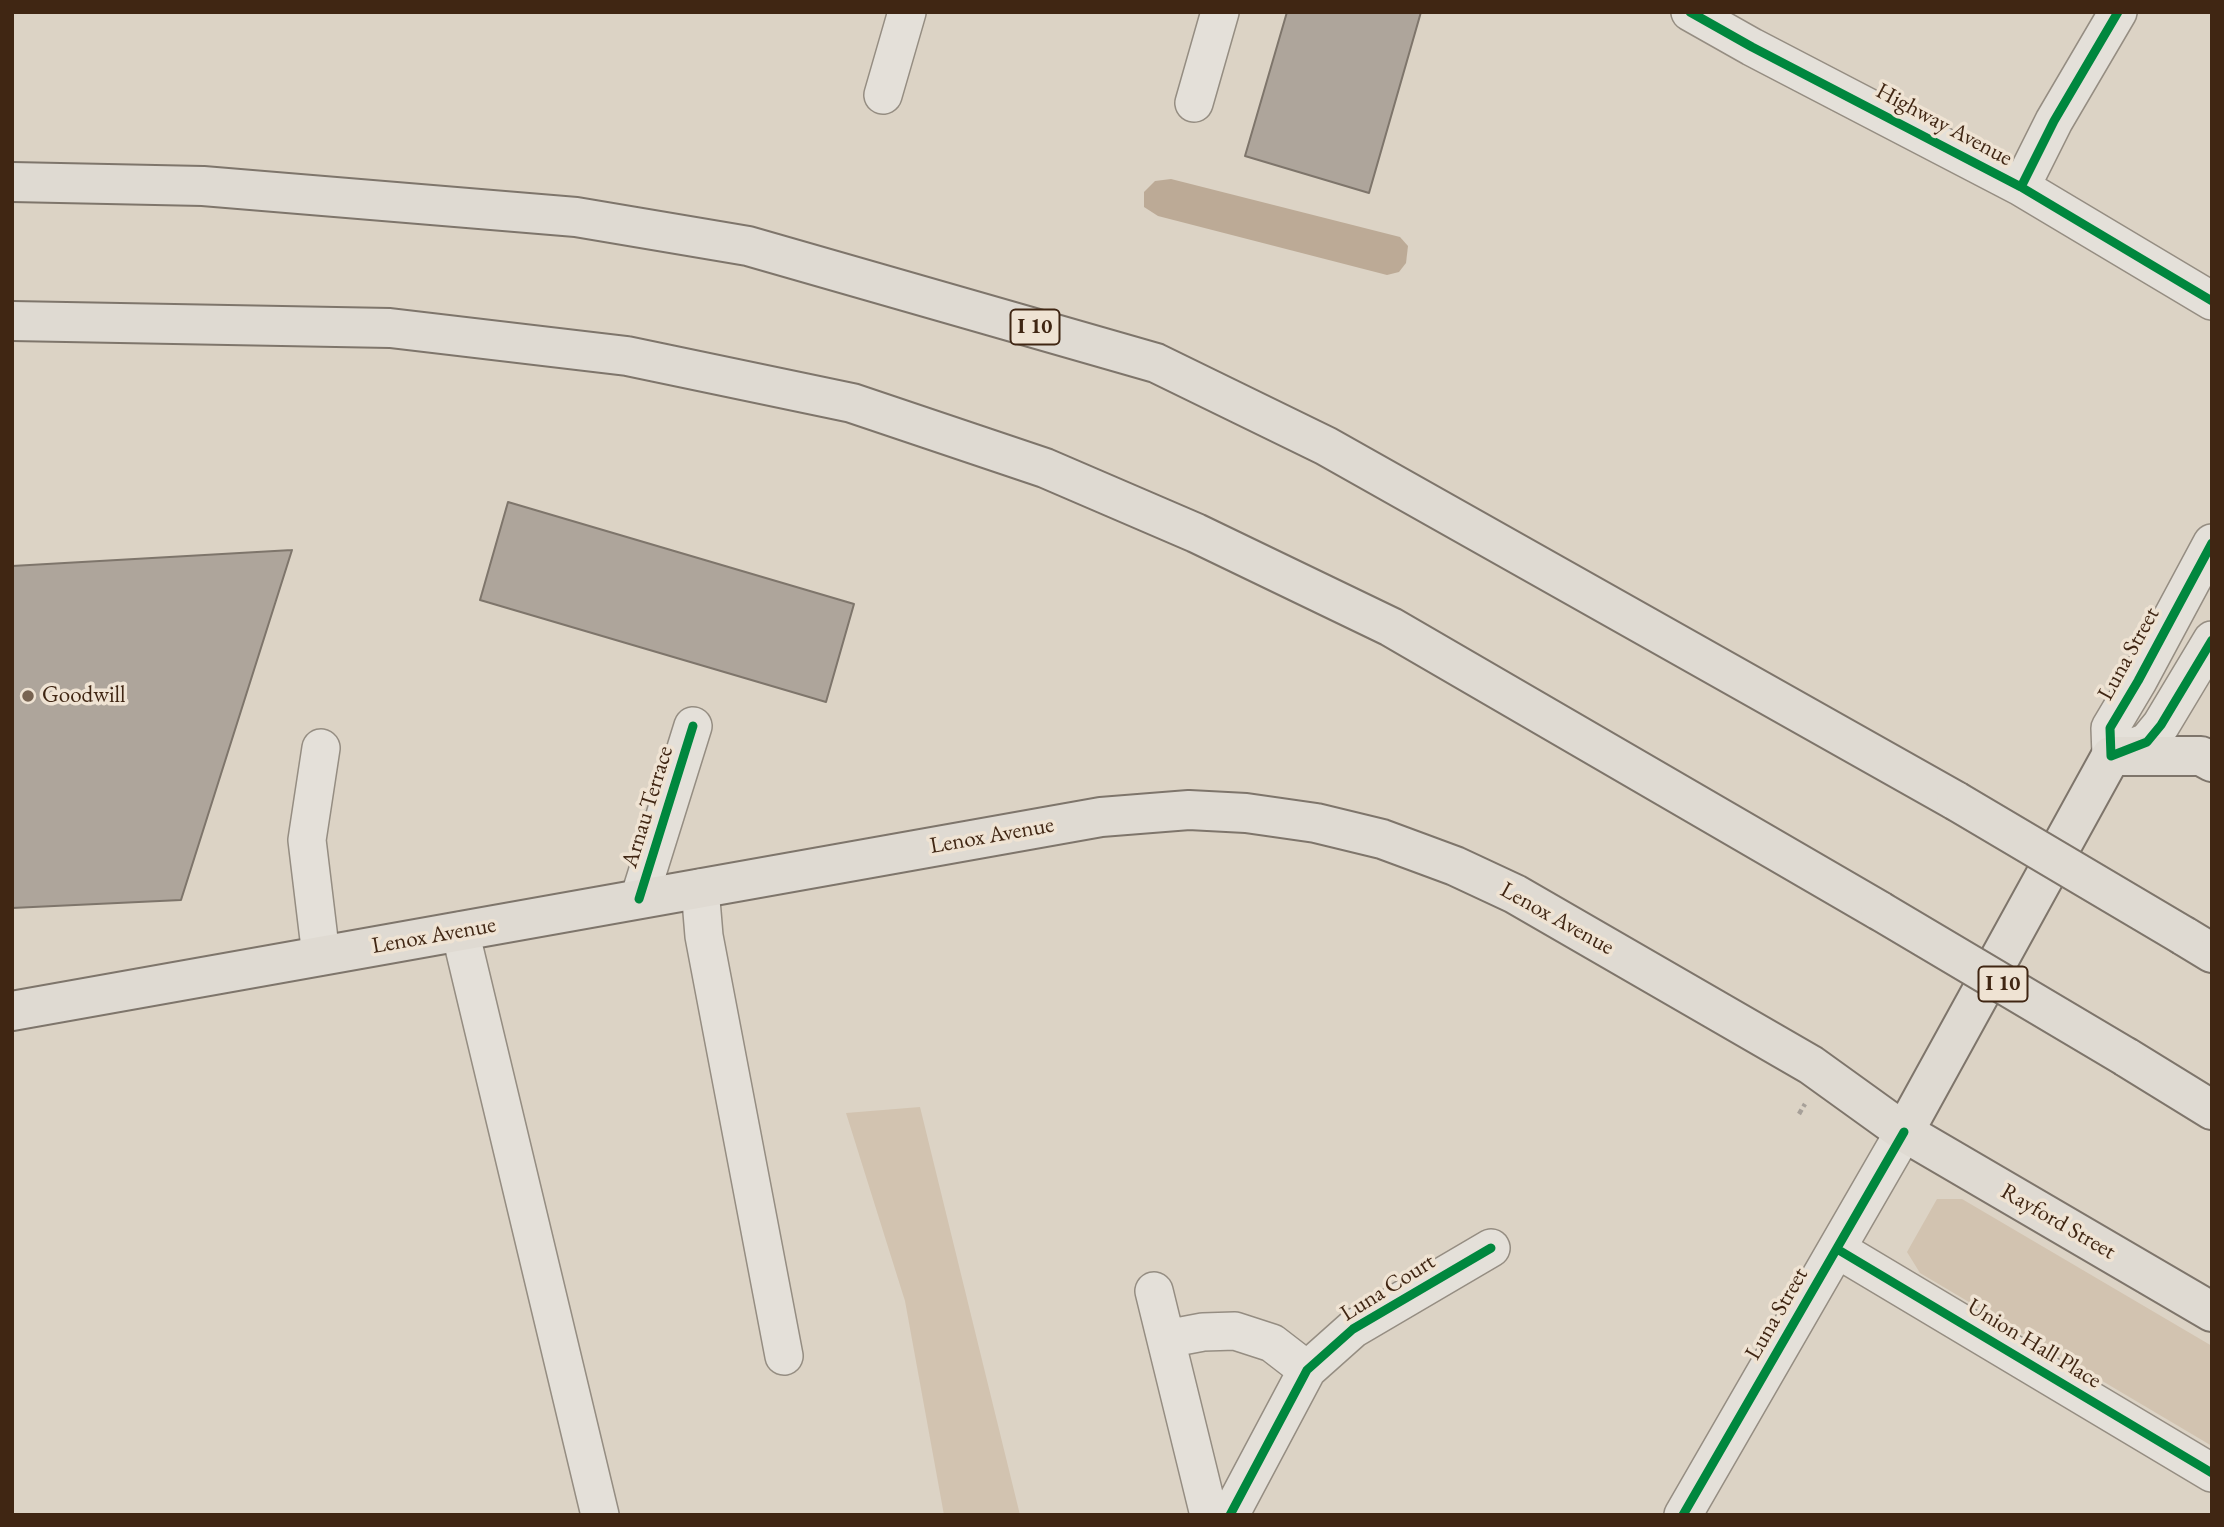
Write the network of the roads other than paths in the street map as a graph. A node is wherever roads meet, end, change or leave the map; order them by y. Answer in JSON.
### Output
{"nodes":[{"id":1,"x":907,"y":12,"type":"edge"},
{"id":2,"x":1220,"y":12,"type":"edge"},
{"id":3,"x":1690,"y":12,"type":"edge"},
{"id":4,"x":2118,"y":12,"type":"edge"},
{"id":5,"x":883,"y":95,"type":"dead end"},
{"id":6,"x":1194,"y":103,"type":"dead end"},
{"id":7,"x":12,"y":182,"type":"edge"},
{"id":8,"x":2021,"y":187,"type":"junction"},
{"id":9,"x":2212,"y":301,"type":"edge"},
{"id":10,"x":12,"y":321,"type":"edge"},
{"id":11,"x":2212,"y":543,"type":"edge"},
{"id":12,"x":2212,"y":640,"type":"edge"},
{"id":13,"x":693,"y":726,"type":"dead end"},
{"id":14,"x":321,"y":748,"type":"dead end"},
{"id":15,"x":2111,"y":756,"type":"junction"},
{"id":16,"x":2212,"y":762,"type":"edge"},
{"id":17,"x":700,"y":888,"type":"junction"},
{"id":18,"x":639,"y":899,"type":"junction"},
{"id":19,"x":460,"y":931,"type":"junction"},
{"id":20,"x":2198,"y":944,"type":"edge"},
{"id":21,"x":321,"y":956,"type":"junction"},
{"id":22,"x":12,"y":1011,"type":"edge"},
{"id":23,"x":2212,"y":1110,"type":"edge"},
{"id":24,"x":1904,"y":1132,"type":"junction"},
{"id":25,"x":1491,"y":1248,"type":"dead end"},
{"id":26,"x":1837,"y":1249,"type":"junction"},
{"id":27,"x":1154,"y":1291,"type":"dead end"},
{"id":28,"x":2212,"y":1312,"type":"edge"},
{"id":29,"x":1166,"y":1339,"type":"junction"},
{"id":30,"x":784,"y":1356,"type":"dead end"},
{"id":31,"x":1307,"y":1370,"type":"junction"},
{"id":32,"x":2212,"y":1473,"type":"edge"},
{"id":33,"x":600,"y":1515,"type":"edge"},
{"id":34,"x":1209,"y":1515,"type":"edge"},
{"id":35,"x":1230,"y":1515,"type":"edge"},
{"id":36,"x":1683,"y":1515,"type":"edge"}],
"edges":[{"from":1,"to":5,"type":"street"},
{"from":2,"to":6,"type":"street"},
{"from":3,"to":8,"type":"street","name":"Highway Avenue"},
{"from":4,"to":8,"type":"street"},
{"from":7,"to":20,"type":"main road","number":"I 10","bridge":true},
{"from":8,"to":9,"type":"street","name":"Highway Avenue"},
{"from":10,"to":23,"type":"main road","number":"I 10","bridge":true},
{"from":11,"to":15,"type":"street","name":"Luna Street"},
{"from":12,"to":15,"type":"street"},
{"from":13,"to":18,"type":"street","name":"Arnau Terrace"},
{"from":14,"to":21,"type":"street"},
{"from":15,"to":16,"type":"main road"},
{"from":15,"to":24,"type":"main road","name":"Luna Street"},
{"from":17,"to":18,"type":"main road","name":"Lenox Avenue"},
{"from":17,"to":24,"type":"main road","name":"Lenox Avenue"},
{"from":17,"to":30,"type":"street"},
{"from":18,"to":19,"type":"main road","name":"Lenox Avenue"},
{"from":19,"to":21,"type":"main road","name":"Lenox Avenue"},
{"from":19,"to":33,"type":"street"},
{"from":21,"to":22,"type":"main road","name":"Lenox Avenue"},
{"from":24,"to":26,"type":"street","name":"Luna Street"},
{"from":24,"to":28,"type":"main road","name":"Rayford Street"},
{"from":25,"to":31,"type":"street","name":"Luna Court"},
{"from":26,"to":32,"type":"street","name":"Union Hall Place"},
{"from":26,"to":36,"type":"street","name":"Luna Street"},
{"from":27,"to":29,"type":"street"},
{"from":29,"to":31,"type":"street"},
{"from":29,"to":34,"type":"street"},
{"from":31,"to":35,"type":"street","name":"Luna Court"}]}
